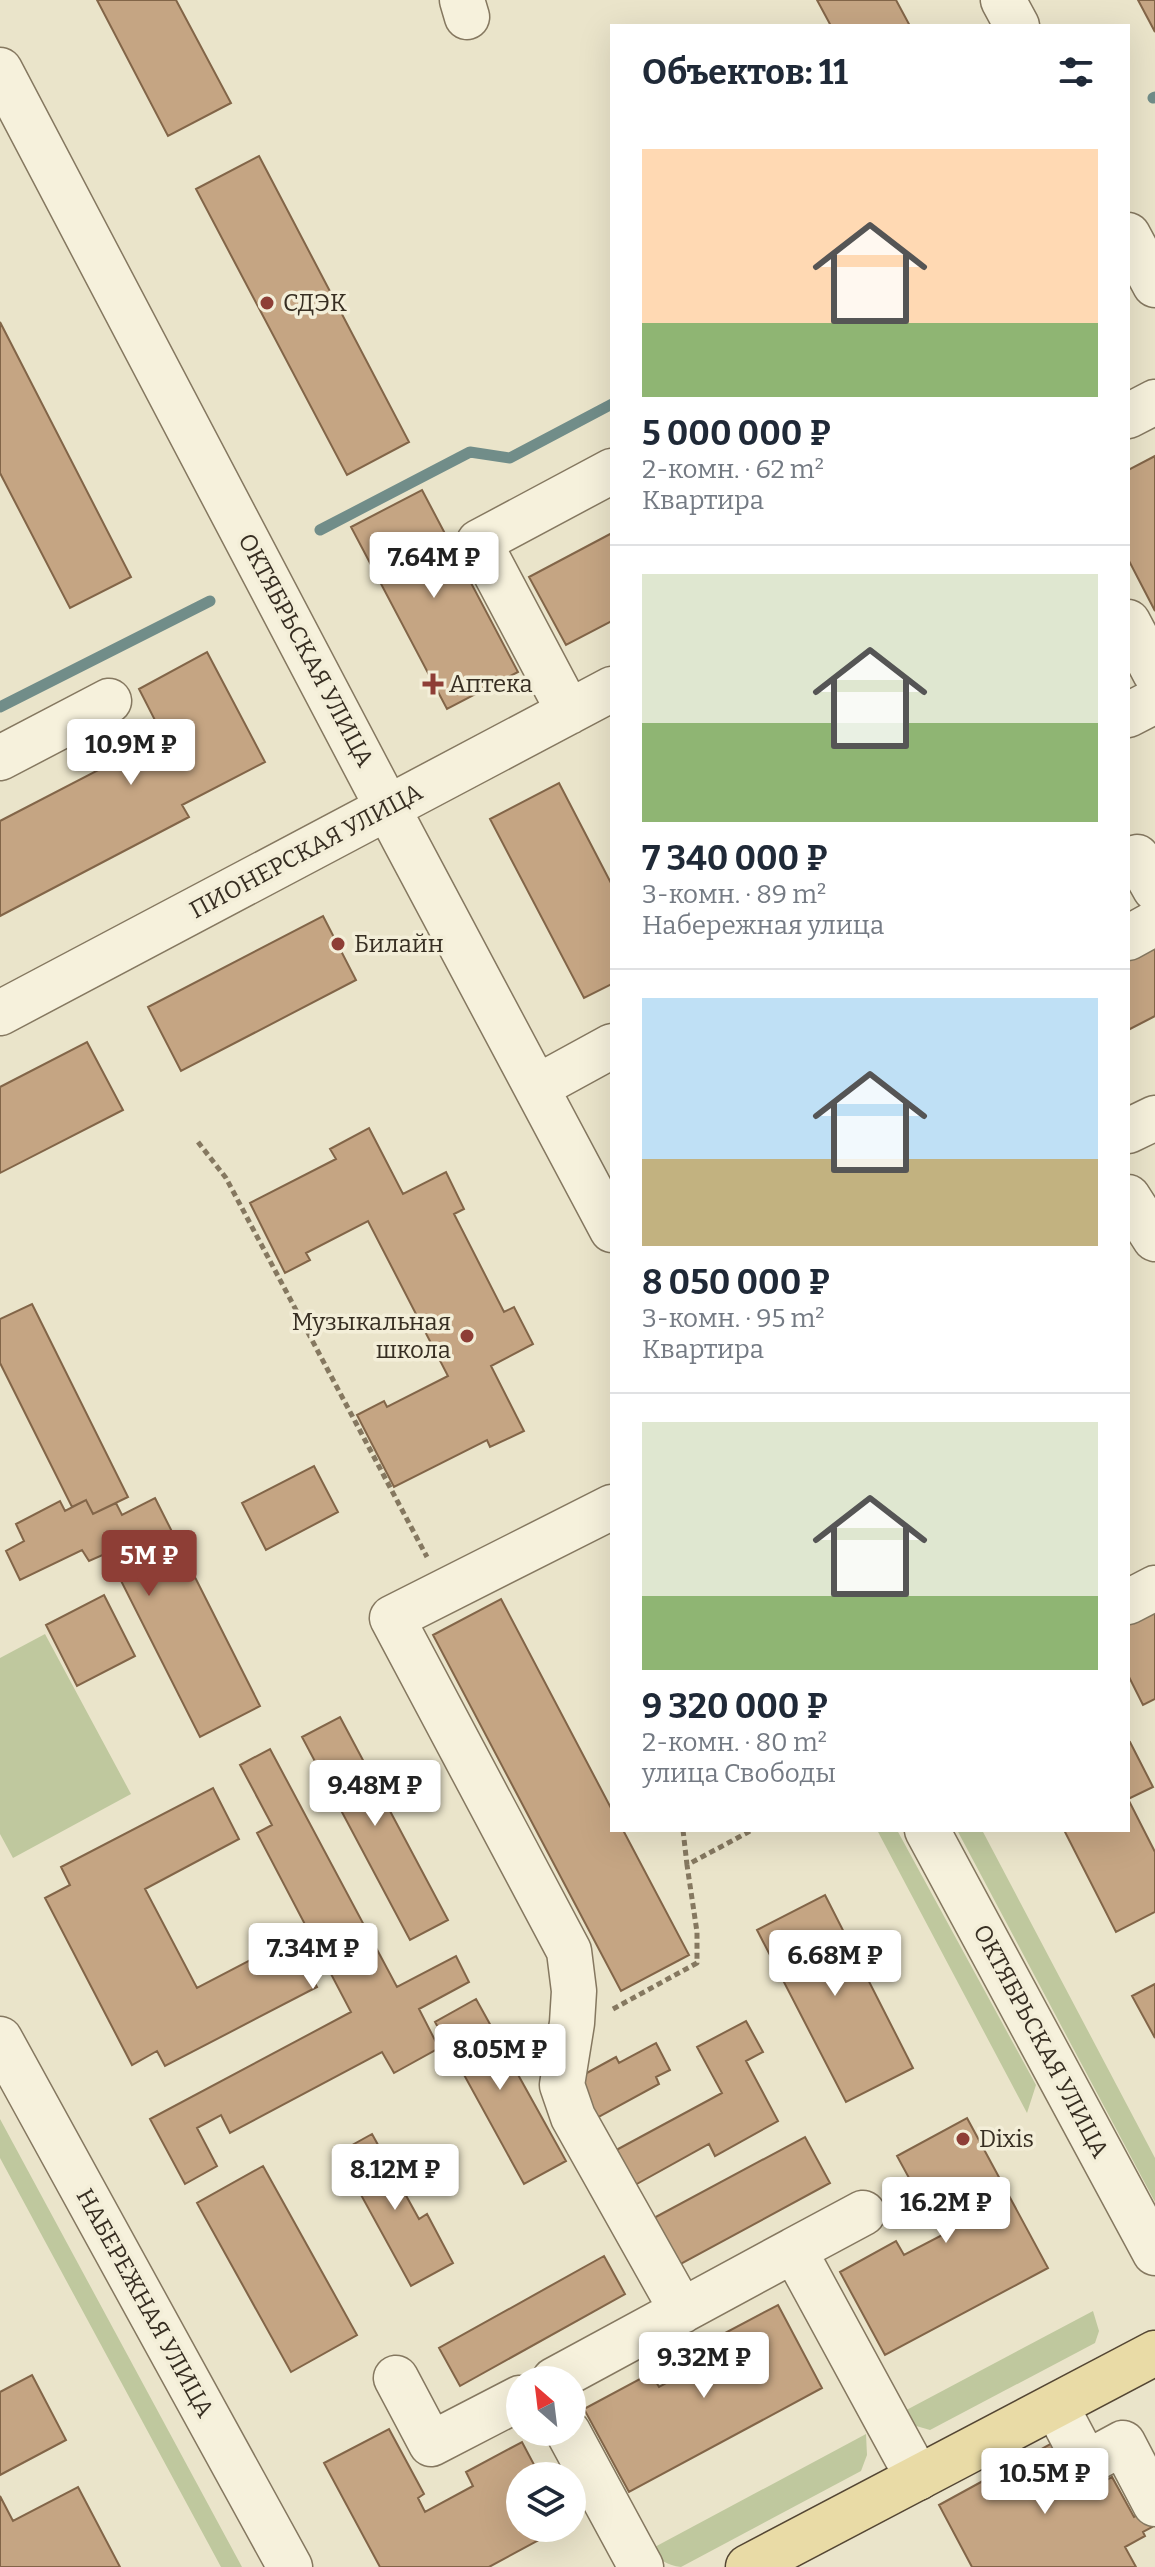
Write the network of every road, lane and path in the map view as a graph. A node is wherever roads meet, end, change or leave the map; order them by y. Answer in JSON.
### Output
{"nodes":[{"id":1,"x":1003,"y":0,"type":"edge"},
{"id":2,"x":1016,"y":24,"type":"edge"},
{"id":3,"x":0,"y":70,"type":"edge"},
{"id":4,"x":1130,"y":239,"type":"edge"},
{"id":5,"x":1155,"y":285,"type":"edge"},
{"id":6,"x":1155,"y":402,"type":"edge"},
{"id":7,"x":1130,"y":415,"type":"edge"},
{"id":8,"x":610,"y":472,"type":"edge"},
{"id":9,"x":1130,"y":626,"type":"edge"},
{"id":10,"x":1155,"y":673,"type":"edge"},
{"id":11,"x":610,"y":690,"type":"edge"},
{"id":12,"x":109,"y":701,"type":"dead end"},
{"id":13,"x":1155,"y":701,"type":"edge"},
{"id":14,"x":569,"y":712,"type":"junction"},
{"id":15,"x":1130,"y":714,"type":"edge"},
{"id":16,"x":0,"y":758,"type":"edge"},
{"id":17,"x":389,"y":808,"type":"junction"},
{"id":18,"x":1155,"y":923,"type":"edge"},
{"id":19,"x":1130,"y":937,"type":"edge"},
{"id":20,"x":0,"y":1013,"type":"edge"},
{"id":21,"x":610,"y":1047,"type":"edge"},
{"id":22,"x":537,"y":1087,"type":"junction"},
{"id":23,"x":1155,"y":1118,"type":"edge"},
{"id":24,"x":1130,"y":1130,"type":"edge"},
{"id":25,"x":198,"y":1142,"type":"dead end"},
{"id":26,"x":1130,"y":1200,"type":"edge"},
{"id":27,"x":610,"y":1226,"type":"edge"},
{"id":28,"x":1155,"y":1239,"type":"edge"},
{"id":29,"x":610,"y":1508,"type":"edge"},
{"id":30,"x":1130,"y":1564,"type":"edge"},
{"id":31,"x":1155,"y":1568,"type":"edge"},
{"id":32,"x":1155,"y":1588,"type":"edge"},
{"id":33,"x":445,"y":1591,"type":"junction"},
{"id":34,"x":1130,"y":1601,"type":"edge"},
{"id":35,"x":683,"y":1832,"type":"edge"},
{"id":36,"x":748,"y":1832,"type":"edge"},
{"id":37,"x":928,"y":1832,"type":"edge"},
{"id":38,"x":687,"y":1865,"type":"junction"},
{"id":39,"x":570,"y":2032,"type":"junction"},
{"id":40,"x":0,"y":2039,"type":"edge"},
{"id":41,"x":863,"y":2213,"type":"dead end"},
{"id":42,"x":794,"y":2250,"type":"junction"},
{"id":43,"x":1155,"y":2253,"type":"edge"},
{"id":44,"x":682,"y":2311,"type":"junction"},
{"id":45,"x":1155,"y":2353,"type":"edge"},
{"id":46,"x":580,"y":2366,"type":"edge"},
{"id":47,"x":396,"y":2378,"type":"dead end"},
{"id":48,"x":506,"y":2405,"type":"edge"},
{"id":49,"x":1056,"y":2406,"type":"junction"},
{"id":50,"x":576,"y":2446,"type":"edge"},
{"id":51,"x":918,"y":2478,"type":"junction"},
{"id":52,"x":1155,"y":2504,"type":"edge"},
{"id":53,"x":758,"y":2565,"type":"edge"},
{"id":54,"x":290,"y":2567,"type":"edge"},
{"id":55,"x":641,"y":2567,"type":"edge"}],
"edges":[{"from":1,"to":2,"type":"street"},
{"from":3,"to":17,"type":"street","name":"ОКТЯБРЬСКАЯ УЛИЦА"},
{"from":4,"to":5,"type":"street"},
{"from":6,"to":7,"type":"street"},
{"from":8,"to":14,"type":"street"},
{"from":9,"to":10,"type":"street"},
{"from":11,"to":14,"type":"street","name":"ПИОНЕРСКАЯ УЛИЦА"},
{"from":12,"to":16,"type":"street"},
{"from":13,"to":15,"type":"street"},
{"from":14,"to":17,"type":"street","name":"ПИОНЕРСКАЯ УЛИЦА"},
{"from":17,"to":20,"type":"street","name":"ПИОНЕРСКАЯ УЛИЦА"},
{"from":17,"to":22,"type":"street","name":"ОКТЯБРЬСКАЯ УЛИЦА"},
{"from":18,"to":19,"type":"street"},
{"from":21,"to":22,"type":"street"},
{"from":22,"to":27,"type":"street","name":"ОКТЯБРЬСКАЯ УЛИЦА"},
{"from":23,"to":24,"type":"street"},
{"from":25,"to":33,"type":"path"},
{"from":26,"to":28,"type":"street"},
{"from":29,"to":33,"type":"street"},
{"from":30,"to":31,"type":"street"},
{"from":32,"to":34,"type":"street"},
{"from":33,"to":39,"type":"street"},
{"from":35,"to":38,"type":"path"},
{"from":36,"to":38,"type":"path"},
{"from":37,"to":43,"type":"street","name":"ОКТЯБРЬСКАЯ УЛИЦА"},
{"from":38,"to":39,"type":"path"},
{"from":39,"to":44,"type":"street"},
{"from":40,"to":54,"type":"street","name":"НАБЕРЕЖНАЯ УЛИЦА"},
{"from":41,"to":42,"type":"street"},
{"from":42,"to":44,"type":"street"},
{"from":42,"to":51,"type":"street"},
{"from":44,"to":46,"type":"street"},
{"from":45,"to":49,"type":"main road"},
{"from":47,"to":48,"type":"street"},
{"from":49,"to":51,"type":"main road"},
{"from":49,"to":52,"type":"street"},
{"from":50,"to":55,"type":"street"},
{"from":51,"to":53,"type":"main road"}]}
